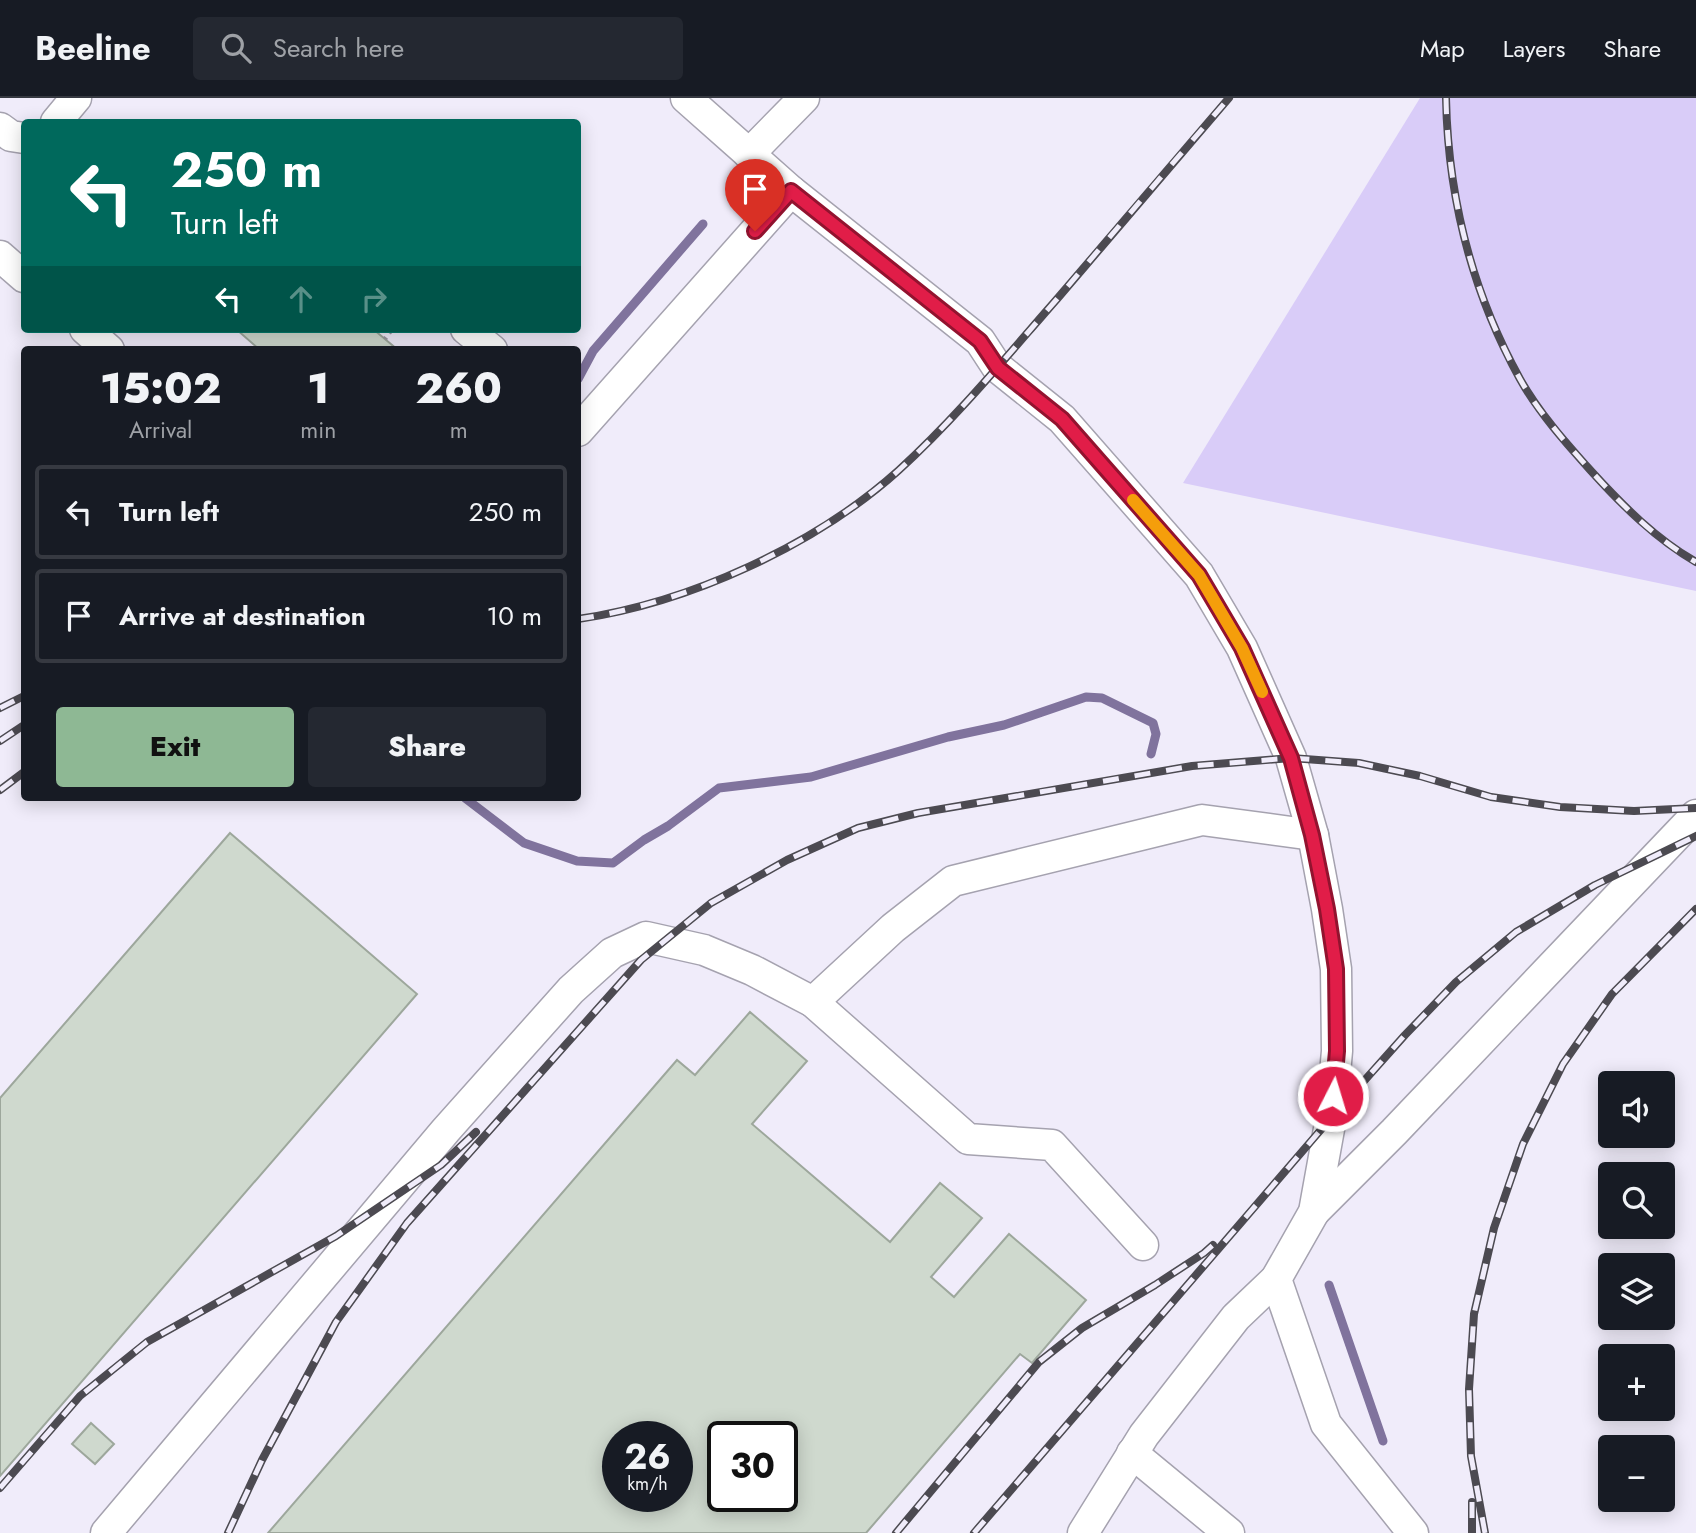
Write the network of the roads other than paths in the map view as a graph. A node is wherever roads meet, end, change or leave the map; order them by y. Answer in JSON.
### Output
{"nodes":[{"id":1,"x":76,"y":98,"type":"edge"},
{"id":2,"x":686,"y":98,"type":"edge"},
{"id":3,"x":804,"y":98,"type":"edge"},
{"id":4,"x":58,"y":119,"type":"edge"},
{"id":5,"x":0,"y":128,"type":"edge"},
{"id":6,"x":21,"y":138,"type":"edge"},
{"id":7,"x":749,"y":154,"type":"junction"},
{"id":8,"x":791,"y":191,"type":"junction"},
{"id":9,"x":0,"y":256,"type":"edge"},
{"id":10,"x":21,"y":274,"type":"edge"},
{"id":11,"x":90,"y":333,"type":"edge"},
{"id":12,"x":471,"y":333,"type":"edge"},
{"id":13,"x":104,"y":346,"type":"edge"},
{"id":14,"x":487,"y":346,"type":"edge"},
{"id":15,"x":581,"y":428,"type":"edge"},
{"id":16,"x":1696,"y":815,"type":"edge"},
{"id":17,"x":1312,"y":835,"type":"junction"},
{"id":18,"x":813,"y":1002,"type":"junction"},
{"id":19,"x":1314,"y":1212,"type":"junction"},
{"id":20,"x":1143,"y":1245,"type":"dead end"},
{"id":21,"x":1276,"y":1279,"type":"junction"},
{"id":22,"x":1132,"y":1453,"type":"junction"},
{"id":23,"x":1089,"y":1530,"type":"edge"},
{"id":24,"x":106,"y":1533,"type":"edge"},
{"id":25,"x":1229,"y":1533,"type":"edge"},
{"id":26,"x":1413,"y":1533,"type":"edge"}],
"edges":[{"from":1,"to":4,"type":"street"},
{"from":2,"to":7,"type":"street"},
{"from":3,"to":7,"type":"street"},
{"from":5,"to":6,"type":"street"},
{"from":7,"to":8,"type":"street"},
{"from":8,"to":15,"type":"street"},
{"from":8,"to":17,"type":"street"},
{"from":9,"to":10,"type":"street"},
{"from":11,"to":13,"type":"street"},
{"from":12,"to":14,"type":"street"},
{"from":16,"to":19,"type":"street"},
{"from":17,"to":18,"type":"street"},
{"from":17,"to":19,"type":"street"},
{"from":18,"to":20,"type":"street"},
{"from":18,"to":24,"type":"street"},
{"from":19,"to":21,"type":"street"},
{"from":21,"to":22,"type":"street"},
{"from":21,"to":26,"type":"street"},
{"from":22,"to":23,"type":"street"},
{"from":22,"to":25,"type":"street"}]}
